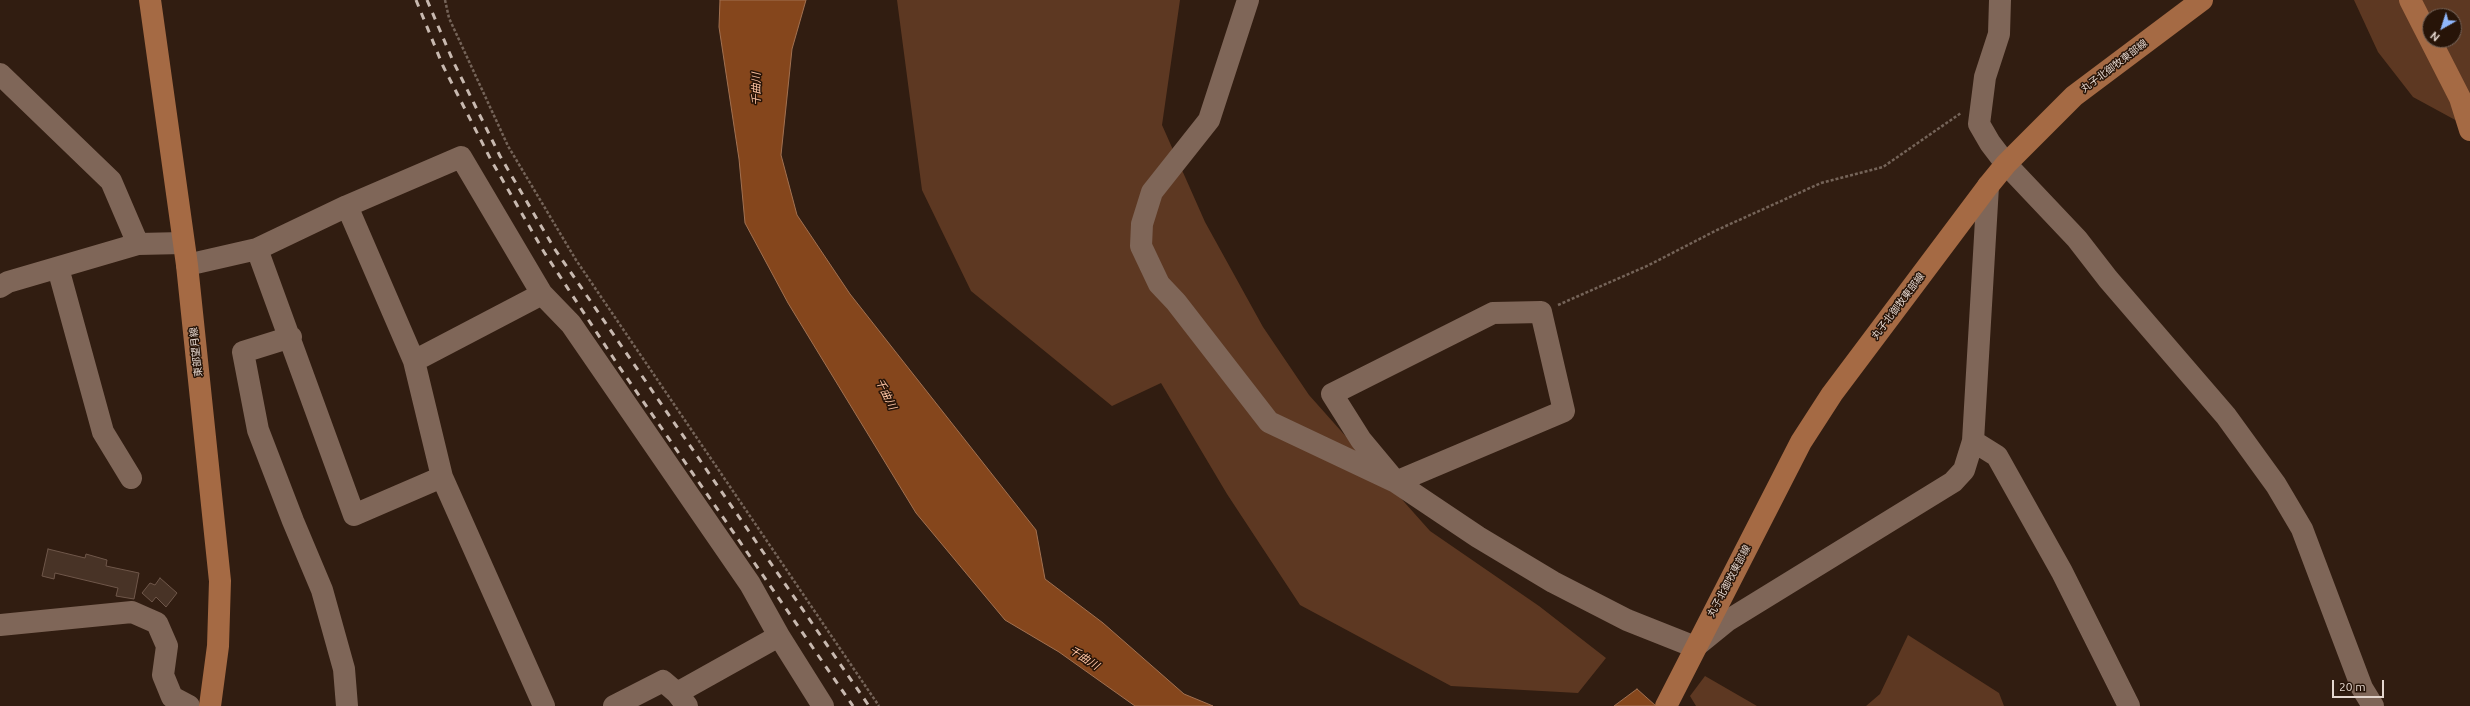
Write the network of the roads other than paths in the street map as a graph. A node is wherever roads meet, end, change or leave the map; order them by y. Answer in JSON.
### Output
{"nodes":[{"id":1,"x":150,"y":0,"type":"edge"},
{"id":2,"x":1248,"y":0,"type":"edge"},
{"id":3,"x":2000,"y":0,"type":"edge"},
{"id":4,"x":2202,"y":0,"type":"edge"},
{"id":5,"x":2410,"y":0,"type":"edge"},
{"id":6,"x":0,"y":74,"type":"edge"},
{"id":7,"x":2470,"y":130,"type":"edge"},
{"id":8,"x":2006,"y":164,"type":"junction"},
{"id":9,"x":1988,"y":186,"type":"junction"},
{"id":10,"x":347,"y":206,"type":"junction"},
{"id":11,"x":183,"y":243,"type":"junction"},
{"id":12,"x":138,"y":244,"type":"junction"},
{"id":13,"x":257,"y":249,"type":"junction"},
{"id":14,"x":187,"y":265,"type":"junction"},
{"id":15,"x":58,"y":268,"type":"junction"},
{"id":16,"x":0,"y":287,"type":"edge"},
{"id":17,"x":542,"y":294,"type":"junction"},
{"id":18,"x":291,"y":337,"type":"junction"},
{"id":19,"x":414,"y":361,"type":"junction"},
{"id":20,"x":1973,"y":441,"type":"junction"},
{"id":21,"x":442,"y":477,"type":"junction"},
{"id":22,"x":131,"y":478,"type":"dead end"},
{"id":23,"x":1396,"y":482,"type":"junction"},
{"id":24,"x":0,"y":625,"type":"edge"},
{"id":25,"x":779,"y":636,"type":"junction"},
{"id":26,"x":1695,"y":647,"type":"junction"},
{"id":27,"x":682,"y":700,"type":"edge"},
{"id":28,"x":189,"y":706,"type":"edge"},
{"id":29,"x":210,"y":706,"type":"edge"},
{"id":30,"x":347,"y":706,"type":"edge"},
{"id":31,"x":544,"y":706,"type":"edge"},
{"id":32,"x":614,"y":706,"type":"edge"},
{"id":33,"x":824,"y":706,"type":"edge"},
{"id":34,"x":1666,"y":706,"type":"edge"},
{"id":35,"x":2129,"y":706,"type":"edge"},
{"id":36,"x":2374,"y":706,"type":"edge"}],
"edges":[{"from":1,"to":11,"type":"main road","name":"東部望月線"},
{"from":2,"to":23,"type":"street"},
{"from":3,"to":8,"type":"street"},
{"from":4,"to":8,"type":"main road","name":"丸子北御牧東部線"},
{"from":5,"to":7,"type":"main road"},
{"from":6,"to":12,"type":"street"},
{"from":8,"to":9,"type":"main road","name":"丸子北御牧東部線"},
{"from":8,"to":36,"type":"street"},
{"from":9,"to":20,"type":"street"},
{"from":9,"to":26,"type":"main road","name":"丸子北御牧東部線"},
{"from":10,"to":13,"type":"street"},
{"from":10,"to":17,"type":"street"},
{"from":10,"to":19,"type":"street"},
{"from":11,"to":12,"type":"street"},
{"from":11,"to":14,"type":"main road","name":"東部望月線"},
{"from":12,"to":15,"type":"street"},
{"from":13,"to":14,"type":"street"},
{"from":13,"to":18,"type":"street"},
{"from":14,"to":29,"type":"main road","name":"東部望月線"},
{"from":15,"to":16,"type":"street"},
{"from":15,"to":22,"type":"street"},
{"from":17,"to":19,"type":"street"},
{"from":17,"to":25,"type":"street"},
{"from":18,"to":21,"type":"street"},
{"from":18,"to":30,"type":"street"},
{"from":19,"to":21,"type":"street"},
{"from":20,"to":26,"type":"street"},
{"from":20,"to":35,"type":"street"},
{"from":21,"to":31,"type":"street"},
{"from":23,"to":23,"type":"street"},
{"from":23,"to":26,"type":"street"},
{"from":24,"to":28,"type":"street"},
{"from":25,"to":27,"type":"street"},
{"from":25,"to":33,"type":"street"},
{"from":26,"to":34,"type":"main road","name":"丸子北御牧東部線"},
{"from":27,"to":32,"type":"street"}]}
